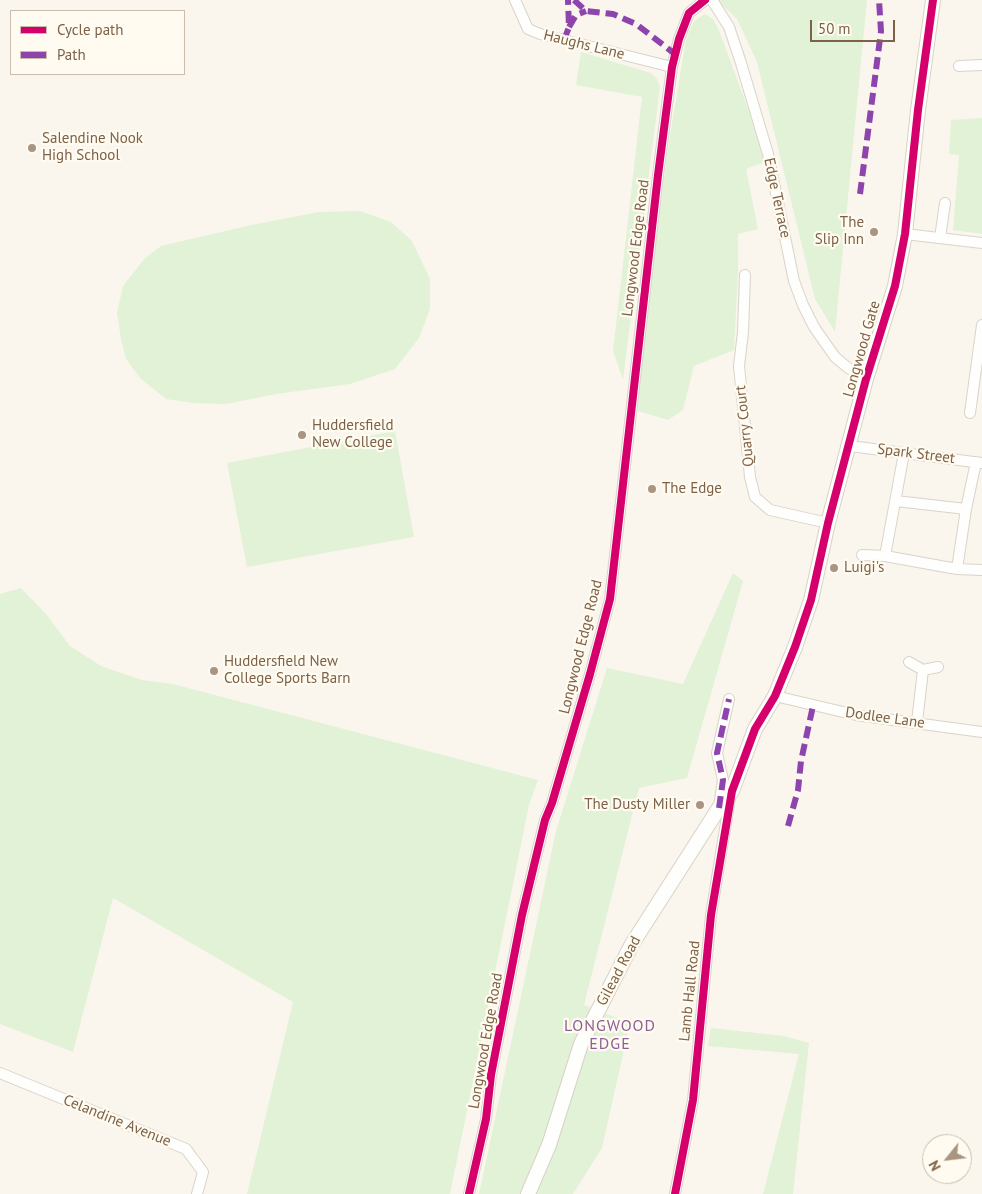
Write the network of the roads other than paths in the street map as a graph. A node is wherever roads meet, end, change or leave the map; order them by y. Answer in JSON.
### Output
{"nodes":[{"id":1,"x":515,"y":0,"type":"edge"},
{"id":2,"x":705,"y":0,"type":"edge"},
{"id":3,"x":712,"y":0,"type":"edge"},
{"id":4,"x":933,"y":0,"type":"edge"},
{"id":5,"x":982,"y":65,"type":"edge"},
{"id":6,"x":959,"y":66,"type":"dead end"},
{"id":7,"x":672,"y":67,"type":"junction"},
{"id":8,"x":945,"y":203,"type":"dead end"},
{"id":9,"x":905,"y":234,"type":"junction"},
{"id":10,"x":940,"y":238,"type":"junction"},
{"id":11,"x":982,"y":243,"type":"edge"},
{"id":12,"x":745,"y":275,"type":"dead end"},
{"id":13,"x":982,"y":325,"type":"edge"},
{"id":14,"x":866,"y":379,"type":"junction"},
{"id":15,"x":970,"y":413,"type":"dead end"},
{"id":16,"x":850,"y":446,"type":"junction"},
{"id":17,"x":904,"y":453,"type":"junction"},
{"id":18,"x":979,"y":463,"type":"edge"},
{"id":19,"x":896,"y":500,"type":"junction"},
{"id":20,"x":966,"y":509,"type":"junction"},
{"id":21,"x":828,"y":523,"type":"junction"},
{"id":22,"x":862,"y":555,"type":"dead end"},
{"id":23,"x":885,"y":556,"type":"junction"},
{"id":24,"x":958,"y":569,"type":"junction"},
{"id":25,"x":982,"y":570,"type":"edge"},
{"id":26,"x":909,"y":662,"type":"dead end"},
{"id":27,"x":938,"y":666,"type":"dead end"},
{"id":28,"x":923,"y":670,"type":"junction"},
{"id":29,"x":775,"y":696,"type":"junction"},
{"id":30,"x":729,"y":700,"type":"dead end"},
{"id":31,"x":917,"y":722,"type":"junction"},
{"id":32,"x":982,"y":732,"type":"edge"},
{"id":33,"x":732,"y":791,"type":"junction"},
{"id":34,"x":719,"y":808,"type":"junction"},
{"id":35,"x":0,"y":1073,"type":"edge"},
{"id":36,"x":197,"y":1194,"type":"edge"},
{"id":37,"x":469,"y":1194,"type":"edge"},
{"id":38,"x":528,"y":1194,"type":"edge"},
{"id":39,"x":675,"y":1194,"type":"edge"}],
"edges":[{"from":1,"to":7,"type":"street","name":"Haughs Lane"},
{"from":2,"to":7,"type":"street","name":"Longwood Edge Road"},
{"from":3,"to":14,"type":"street","name":"Edge Terrace"},
{"from":4,"to":9,"type":"street","name":"Longwood Gate"},
{"from":5,"to":6,"type":"street"},
{"from":7,"to":37,"type":"street","name":"Longwood Edge Road"},
{"from":8,"to":10,"type":"street"},
{"from":9,"to":10,"type":"street"},
{"from":9,"to":14,"type":"street","name":"Longwood Gate"},
{"from":10,"to":11,"type":"street"},
{"from":12,"to":21,"type":"street","name":"Quarry Court"},
{"from":13,"to":15,"type":"street"},
{"from":14,"to":16,"type":"street","name":"Longwood Gate"},
{"from":16,"to":17,"type":"street","name":"Spark Street"},
{"from":16,"to":21,"type":"street","name":"Longwood Gate"},
{"from":17,"to":18,"type":"street","name":"Spark Street"},
{"from":17,"to":19,"type":"street"},
{"from":18,"to":20,"type":"street"},
{"from":19,"to":20,"type":"street"},
{"from":19,"to":23,"type":"street"},
{"from":20,"to":24,"type":"street"},
{"from":21,"to":29,"type":"street","name":"Longwood Gate"},
{"from":22,"to":23,"type":"street"},
{"from":23,"to":24,"type":"street"},
{"from":24,"to":25,"type":"street"},
{"from":26,"to":28,"type":"street"},
{"from":27,"to":28,"type":"street"},
{"from":28,"to":31,"type":"street"},
{"from":29,"to":31,"type":"street","name":"Dodlee Lane"},
{"from":29,"to":33,"type":"street","name":"Longwood Gate"},
{"from":30,"to":34,"type":"street"},
{"from":31,"to":32,"type":"street","name":"Dodlee Lane"},
{"from":33,"to":34,"type":"street","name":"Gilead Road"},
{"from":33,"to":39,"type":"street","name":"Lamb Hall Road"},
{"from":34,"to":38,"type":"street","name":"Gilead Road"},
{"from":35,"to":36,"type":"street","name":"Celandine Avenue"}]}
